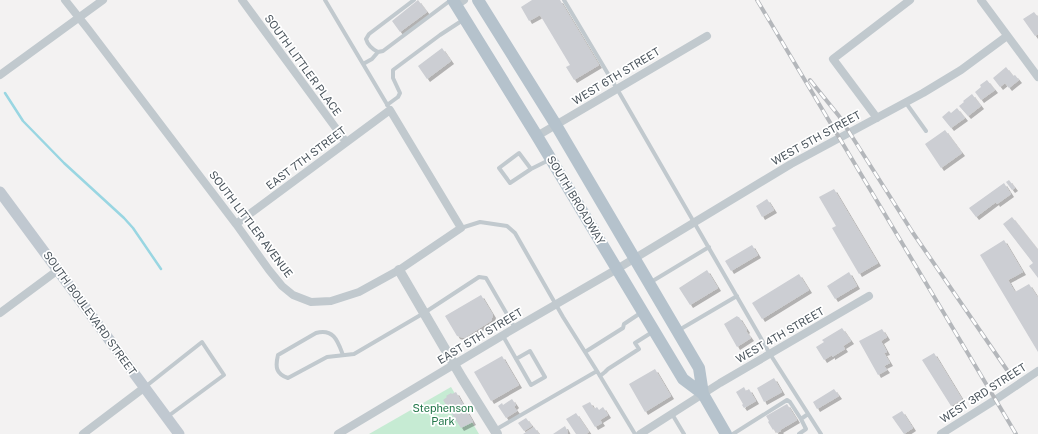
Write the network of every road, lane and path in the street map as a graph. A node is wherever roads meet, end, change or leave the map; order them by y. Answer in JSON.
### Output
{"nodes":[{"id":1,"x":65,"y":0,"type":"edge"},
{"id":2,"x":103,"y":0,"type":"edge"},
{"id":3,"x":242,"y":0,"type":"edge"},
{"id":4,"x":414,"y":0,"type":"edge"},
{"id":5,"x":478,"y":0,"type":"edge"},
{"id":6,"x":564,"y":0,"type":"edge"},
{"id":7,"x":910,"y":0,"type":"edge"},
{"id":8,"x":981,"y":0,"type":"edge"},
{"id":9,"x":327,"y":1,"type":"edge"},
{"id":10,"x":456,"y":1,"type":"edge"},
{"id":11,"x":79,"y":18,"type":"junction"},
{"id":12,"x":465,"y":18,"type":"junction"},
{"id":13,"x":707,"y":36,"type":"dead end"},
{"id":14,"x":1007,"y":36,"type":"junction"},
{"id":15,"x":378,"y":52,"type":"junction"},
{"id":16,"x":363,"y":64,"type":"junction"},
{"id":17,"x":0,"y":75,"type":"edge"},
{"id":18,"x":1038,"y":77,"type":"edge"},
{"id":19,"x":617,"y":88,"type":"junction"},
{"id":20,"x":906,"y":102,"type":"junction"},
{"id":21,"x":389,"y":107,"type":"junction"},
{"id":22,"x":877,"y":118,"type":"junction"},
{"id":23,"x":556,"y":125,"type":"junction"},
{"id":24,"x":926,"y":131,"type":"dead end"},
{"id":25,"x":537,"y":136,"type":"junction"},
{"id":26,"x":346,"y":142,"type":"junction"},
{"id":27,"x":551,"y":159,"type":"junction"},
{"id":28,"x":531,"y":169,"type":"junction"},
{"id":29,"x":0,"y":192,"type":"edge"},
{"id":30,"x":694,"y":222,"type":"junction"},
{"id":31,"x":236,"y":224,"type":"junction"},
{"id":32,"x":461,"y":228,"type":"junction"},
{"id":33,"x":709,"y":247,"type":"junction"},
{"id":34,"x":635,"y":258,"type":"junction"},
{"id":35,"x":617,"y":269,"type":"junction"},
{"id":36,"x":58,"y":270,"type":"junction"},
{"id":37,"x":399,"y":270,"type":"junction"},
{"id":38,"x":649,"y":283,"type":"junction"},
{"id":39,"x":737,"y":296,"type":"junction"},
{"id":40,"x":870,"y":296,"type":"dead end"},
{"id":41,"x":556,"y":304,"type":"junction"},
{"id":42,"x":642,"y":312,"type":"junction"},
{"id":43,"x":0,"y":313,"type":"edge"},
{"id":44,"x":424,"y":313,"type":"junction"},
{"id":45,"x":515,"y":328,"type":"junction"},
{"id":46,"x":654,"y":331,"type":"junction"},
{"id":47,"x":677,"y":331,"type":"junction"},
{"id":48,"x":503,"y":336,"type":"junction"},
{"id":49,"x":585,"y":352,"type":"junction"},
{"id":50,"x":770,"y":354,"type":"junction"},
{"id":51,"x":343,"y":355,"type":"junction"},
{"id":52,"x":516,"y":359,"type":"junction"},
{"id":53,"x":454,"y":364,"type":"junction"},
{"id":54,"x":597,"y":371,"type":"junction"},
{"id":55,"x":1038,"y":371,"type":"edge"},
{"id":56,"x":600,"y":376,"type":"junction"},
{"id":57,"x":145,"y":387,"type":"junction"},
{"id":58,"x":703,"y":394,"type":"junction"},
{"id":59,"x":672,"y":413,"type":"junction"},
{"id":60,"x":808,"y":414,"type":"junction"},
{"id":61,"x":167,"y":417,"type":"junction"},
{"id":62,"x":801,"y":419,"type":"junction"},
{"id":63,"x":496,"y":432,"type":"edge"},
{"id":64,"x":83,"y":434,"type":"edge"},
{"id":65,"x":180,"y":434,"type":"edge"},
{"id":66,"x":338,"y":434,"type":"edge"},
{"id":67,"x":634,"y":434,"type":"edge"},
{"id":68,"x":640,"y":434,"type":"edge"},
{"id":69,"x":684,"y":434,"type":"edge"},
{"id":70,"x":726,"y":434,"type":"edge"},
{"id":71,"x":733,"y":434,"type":"edge"},
{"id":72,"x":799,"y":434,"type":"edge"},
{"id":73,"x":821,"y":434,"type":"edge"},
{"id":74,"x":940,"y":434,"type":"edge"}],
"edges":[{"from":1,"to":11,"type":"street","name":"SOUTH LITTLER AVENUE"},
{"from":2,"to":11,"type":"street"},
{"from":3,"to":26,"type":"street","name":"SOUTH LITTLER PLACE"},
{"from":4,"to":15,"type":"lane"},
{"from":5,"to":23,"type":"main road","name":"SOUTH BROADWAY"},
{"from":6,"to":19,"type":"lane"},
{"from":7,"to":22,"type":"street"},
{"from":8,"to":14,"type":"street"},
{"from":9,"to":16,"type":"lane"},
{"from":10,"to":12,"type":"main road","name":"SOUTH BROADWAY"},
{"from":10,"to":15,"type":"lane"},
{"from":11,"to":17,"type":"street"},
{"from":11,"to":31,"type":"street","name":"SOUTH LITTLER AVENUE"},
{"from":12,"to":21,"type":"lane"},
{"from":12,"to":25,"type":"main road","name":"SOUTH BROADWAY"},
{"from":13,"to":19,"type":"street","name":"WEST 6TH STREET"},
{"from":14,"to":18,"type":"street"},
{"from":14,"to":20,"type":"street","name":"WEST 5TH STREET"},
{"from":15,"to":16,"type":"lane"},
{"from":16,"to":21,"type":"lane"},
{"from":19,"to":23,"type":"street","name":"WEST 6TH STREET"},
{"from":19,"to":30,"type":"lane"},
{"from":20,"to":22,"type":"street","name":"WEST 5TH STREET"},
{"from":20,"to":24,"type":"lane"},
{"from":21,"to":26,"type":"street","name":"EAST 7TH STREET"},
{"from":21,"to":32,"type":"street"},
{"from":22,"to":30,"type":"street","name":"WEST 5TH STREET"},
{"from":23,"to":25,"type":"street","name":"WEST 6TH STREET"},
{"from":23,"to":34,"type":"main road","name":"SOUTH BROADWAY"},
{"from":25,"to":27,"type":"main road","name":"SOUTH BROADWAY"},
{"from":26,"to":31,"type":"street","name":"EAST 7TH STREET"},
{"from":27,"to":28,"type":"lane"},
{"from":27,"to":35,"type":"main road","name":"SOUTH BROADWAY"},
{"from":28,"to":28,"type":"lane"},
{"from":29,"to":36,"type":"main road","name":"SOUTH BOULEVARD STREET"},
{"from":30,"to":33,"type":"lane"},
{"from":30,"to":34,"type":"street","name":"WEST 5TH STREET"},
{"from":31,"to":37,"type":"street","name":"SOUTH LITTLER AVENUE"},
{"from":32,"to":37,"type":"street","name":"SOUTH LITTLER AVENUE"},
{"from":32,"to":41,"type":"lane"},
{"from":33,"to":38,"type":"lane"},
{"from":33,"to":39,"type":"lane"},
{"from":34,"to":35,"type":"street","name":"EAST 5TH STREET"},
{"from":34,"to":38,"type":"main road","name":"SOUTH BROADWAY"},
{"from":35,"to":41,"type":"street","name":"EAST 5TH STREET"},
{"from":35,"to":42,"type":"main road","name":"SOUTH BROADWAY"},
{"from":36,"to":43,"type":"street"},
{"from":36,"to":57,"type":"main road","name":"SOUTH BOULEVARD STREET"},
{"from":37,"to":44,"type":"street"},
{"from":38,"to":47,"type":"main road","name":"SOUTH BROADWAY"},
{"from":39,"to":47,"type":"lane"},
{"from":39,"to":50,"type":"lane"},
{"from":40,"to":50,"type":"street","name":"WEST 4TH STREET"},
{"from":41,"to":45,"type":"street","name":"EAST 5TH STREET"},
{"from":41,"to":49,"type":"lane"},
{"from":42,"to":46,"type":"main road","name":"SOUTH BROADWAY"},
{"from":42,"to":49,"type":"lane"},
{"from":44,"to":45,"type":"lane"},
{"from":44,"to":51,"type":"lane"},
{"from":44,"to":53,"type":"street"},
{"from":45,"to":48,"type":"street","name":"EAST 5TH STREET"},
{"from":46,"to":56,"type":"lane"},
{"from":46,"to":58,"type":"main road","name":"SOUTH BROADWAY"},
{"from":47,"to":58,"type":"main road","name":"SOUTH BROADWAY"},
{"from":48,"to":52,"type":"lane"},
{"from":48,"to":53,"type":"street","name":"EAST 5TH STREET"},
{"from":49,"to":54,"type":"lane"},
{"from":50,"to":58,"type":"street","name":"WEST 4TH STREET"},
{"from":50,"to":60,"type":"lane"},
{"from":51,"to":51,"type":"lane"},
{"from":52,"to":52,"type":"lane"},
{"from":53,"to":63,"type":"street"},
{"from":53,"to":66,"type":"street","name":"EAST 5TH STREET"},
{"from":54,"to":56,"type":"lane"},
{"from":54,"to":63,"type":"lane"},
{"from":55,"to":74,"type":"street","name":"WEST 3RD STREET"},
{"from":56,"to":67,"type":"lane"},
{"from":57,"to":61,"type":"main road","name":"SOUTH BOULEVARD STREET"},
{"from":57,"to":61,"type":"lane"},
{"from":57,"to":64,"type":"street"},
{"from":58,"to":59,"type":"street","name":"WEST 4TH STREET"},
{"from":58,"to":70,"type":"main road","name":"SOUTH BROADWAY"},
{"from":59,"to":68,"type":"street","name":"WEST 4TH STREET"},
{"from":59,"to":69,"type":"lane"},
{"from":60,"to":62,"type":"lane"},
{"from":60,"to":73,"type":"lane"},
{"from":61,"to":65,"type":"main road","name":"SOUTH BOULEVARD STREET"},
{"from":62,"to":71,"type":"lane"},
{"from":62,"to":72,"type":"lane"}]}
